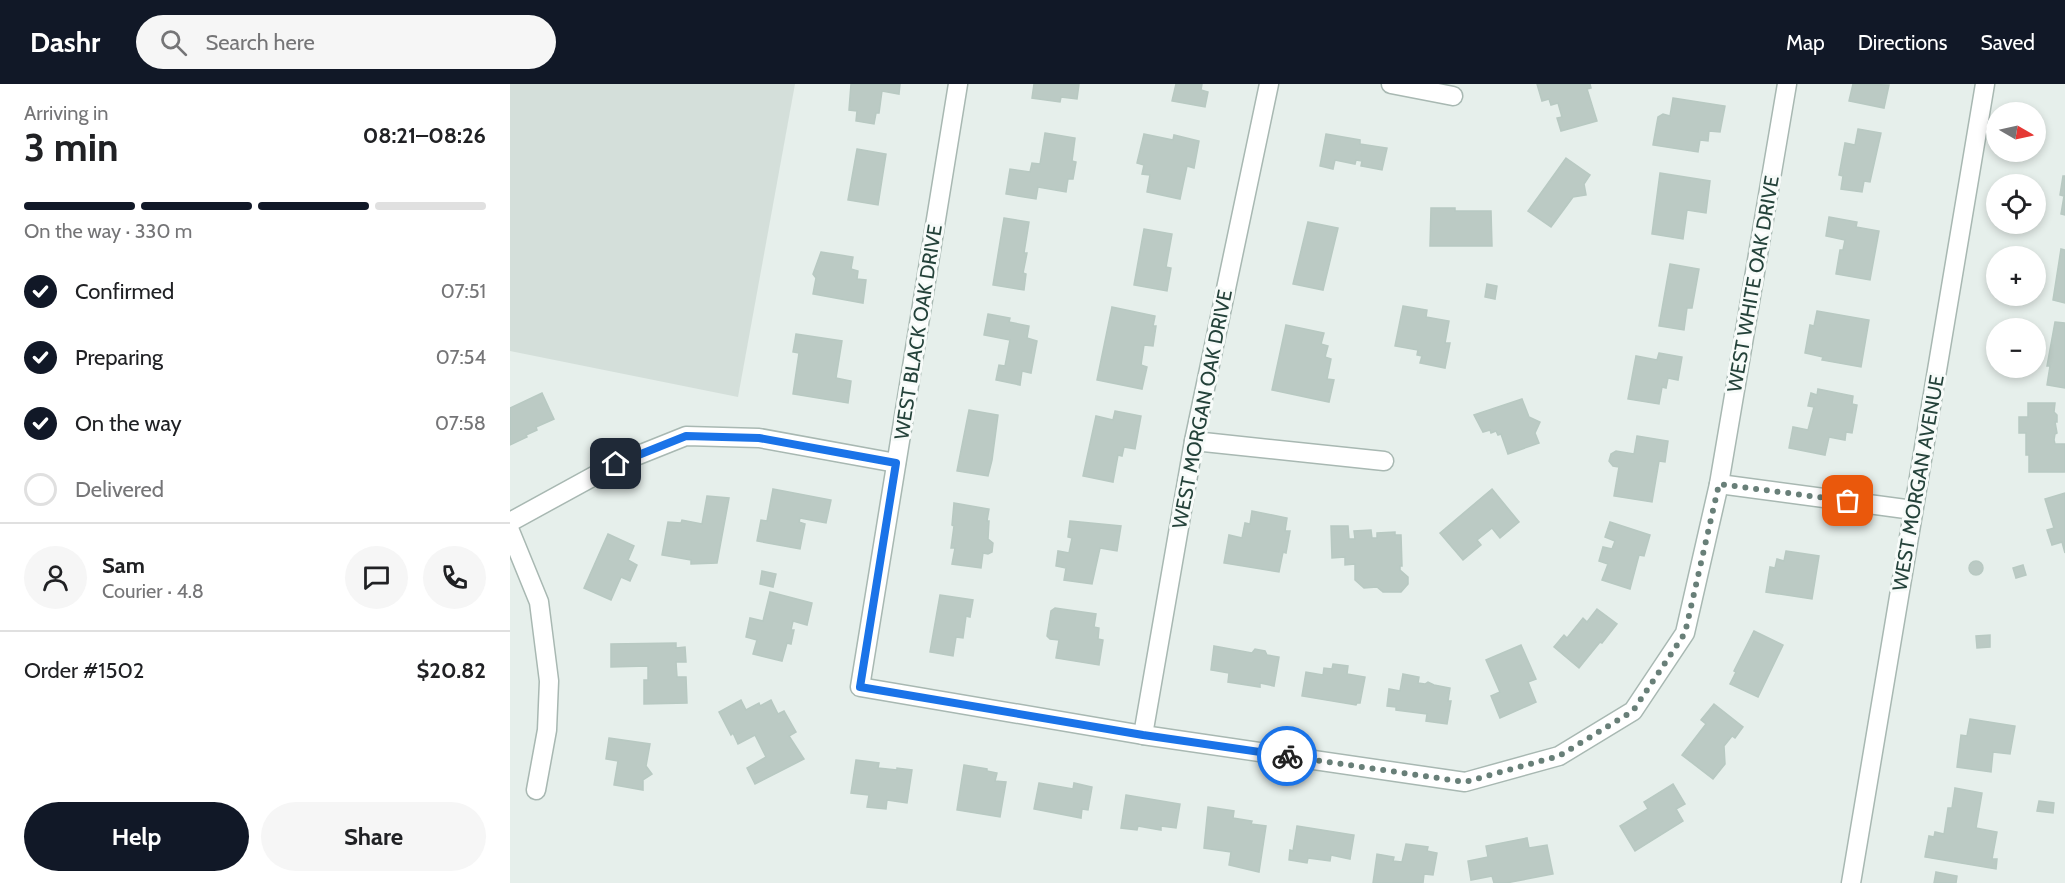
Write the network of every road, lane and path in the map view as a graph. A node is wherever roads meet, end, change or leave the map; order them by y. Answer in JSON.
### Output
{"nodes":[{"id":1,"x":958,"y":84,"type":"edge"},
{"id":2,"x":1269,"y":84,"type":"edge"},
{"id":3,"x":1391,"y":84,"type":"edge"},
{"id":4,"x":1787,"y":84,"type":"edge"},
{"id":5,"x":1985,"y":84,"type":"edge"},
{"id":6,"x":1453,"y":96,"type":"dead end"},
{"id":7,"x":1194,"y":441,"type":"junction"},
{"id":8,"x":1384,"y":461,"type":"dead end"},
{"id":9,"x":896,"y":463,"type":"junction"},
{"id":10,"x":1719,"y":484,"type":"junction"},
{"id":11,"x":1913,"y":510,"type":"junction"},
{"id":12,"x":510,"y":522,"type":"edge"},
{"id":13,"x":510,"y":531,"type":"edge"},
{"id":14,"x":860,"y":687,"type":"joint"},
{"id":15,"x":1143,"y":735,"type":"junction"},
{"id":16,"x":536,"y":790,"type":"dead end"},
{"id":17,"x":1851,"y":883,"type":"edge"}],
"edges":[{"from":1,"to":9,"type":"street","name":"WEST BLACK OAK DRIVE"},
{"from":2,"to":7,"type":"street","name":"WEST MORGAN OAK DRIVE"},
{"from":3,"to":6,"type":"street"},
{"from":4,"to":10,"type":"street","name":"WEST WHITE OAK DRIVE"},
{"from":5,"to":11,"type":"street","name":"WEST MORGAN AVENUE"},
{"from":7,"to":8,"type":"street"},
{"from":7,"to":15,"type":"street","name":"WEST MORGAN OAK DRIVE"},
{"from":9,"to":12,"type":"street"},
{"from":9,"to":14,"type":"street","name":"WEST BLACK OAK DRIVE"},
{"from":10,"to":11,"type":"street"},
{"from":10,"to":15,"type":"street","name":"WEST WHITE OAK DRIVE"},
{"from":11,"to":17,"type":"street","name":"WEST MORGAN AVENUE"},
{"from":13,"to":16,"type":"street"},
{"from":14,"to":15,"type":"street","name":"WEST WHITE OAK DRIVE"}]}
